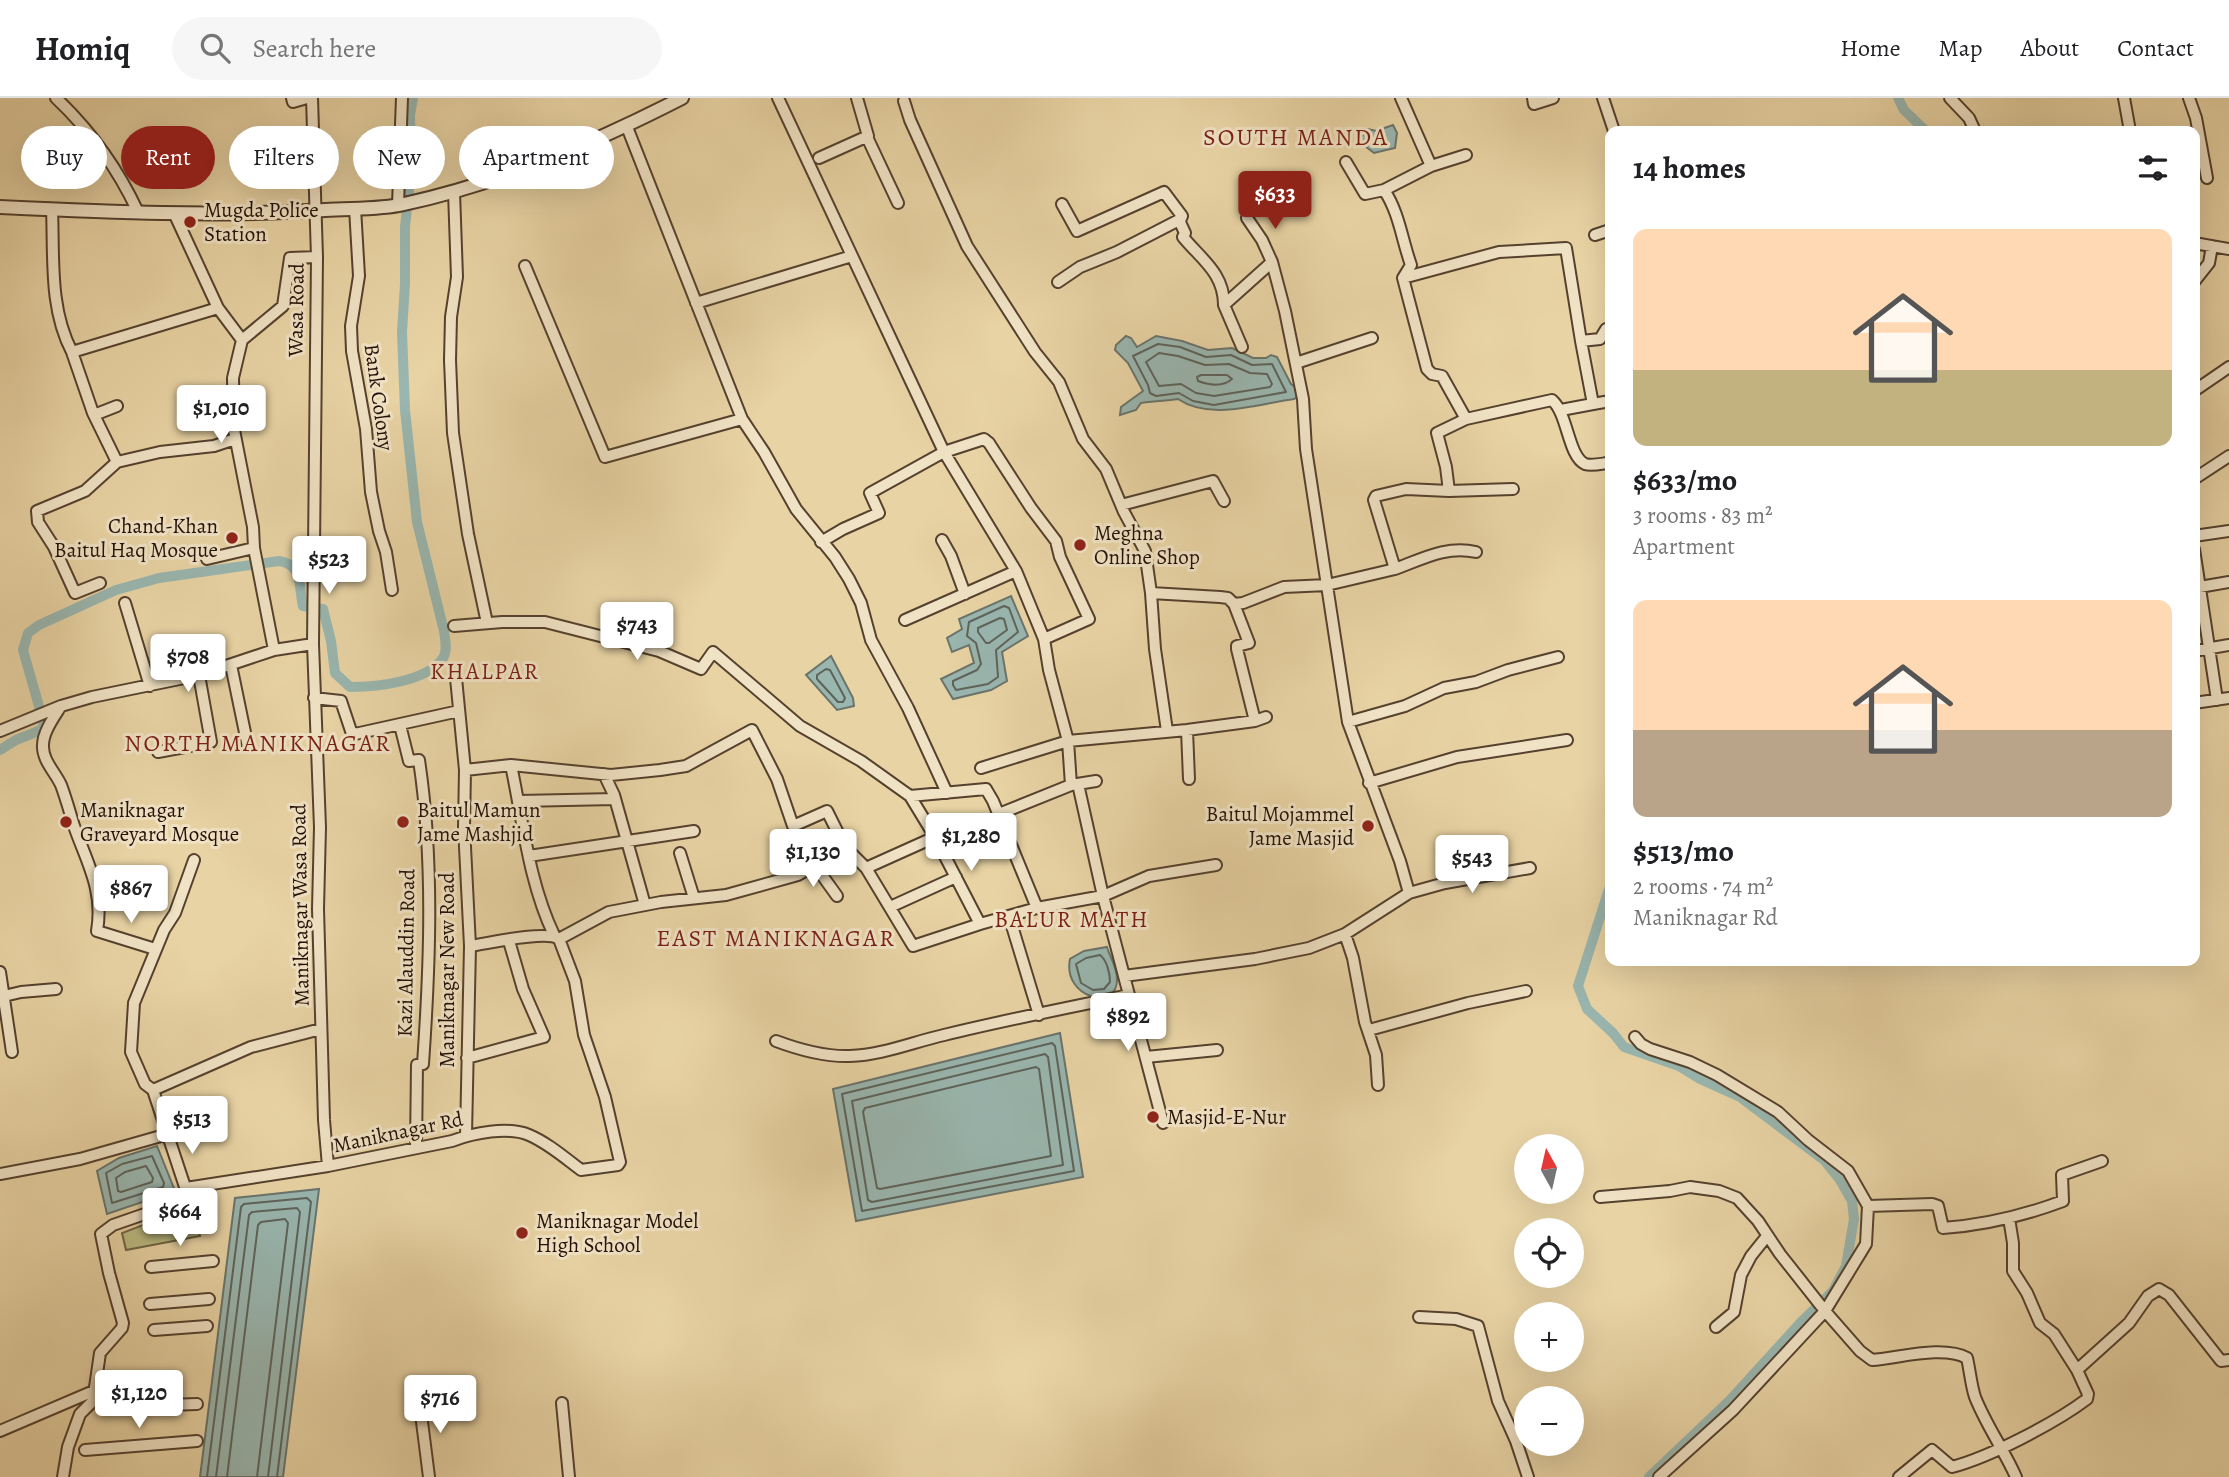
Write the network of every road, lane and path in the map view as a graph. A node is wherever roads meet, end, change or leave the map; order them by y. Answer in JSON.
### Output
{"nodes":[{"id":1,"x":56,"y":98,"type":"edge"},
{"id":2,"x":292,"y":98,"type":"edge"},
{"id":3,"x":310,"y":98,"type":"edge"},
{"id":4,"x":402,"y":98,"type":"edge"},
{"id":5,"x":682,"y":98,"type":"edge"},
{"id":6,"x":778,"y":98,"type":"edge"},
{"id":7,"x":857,"y":98,"type":"edge"},
{"id":8,"x":1401,"y":98,"type":"edge"},
{"id":9,"x":1533,"y":98,"type":"edge"},
{"id":10,"x":1553,"y":98,"type":"edge"},
{"id":11,"x":1603,"y":98,"type":"edge"},
{"id":12,"x":1950,"y":98,"type":"edge"},
{"id":13,"x":2124,"y":98,"type":"edge"},
{"id":14,"x":2189,"y":98,"type":"edge"},
{"id":15,"x":904,"y":101,"type":"dead end"},
{"id":16,"x":1612,"y":126,"type":"edge"},
{"id":17,"x":1973,"y":126,"type":"edge"},
{"id":18,"x":2129,"y":126,"type":"edge"},
{"id":19,"x":2197,"y":126,"type":"edge"},
{"id":20,"x":627,"y":127,"type":"junction"},
{"id":21,"x":867,"y":136,"type":"junction"},
{"id":22,"x":2200,"y":140,"type":"edge"},
{"id":23,"x":1466,"y":155,"type":"dead end"},
{"id":24,"x":819,"y":158,"type":"dead end"},
{"id":25,"x":1346,"y":162,"type":"dead end"},
{"id":26,"x":1431,"y":166,"type":"junction"},
{"id":27,"x":2207,"y":178,"type":"dead end"},
{"id":28,"x":1384,"y":190,"type":"junction"},
{"id":29,"x":454,"y":191,"type":"junction"},
{"id":30,"x":898,"y":203,"type":"dead end"},
{"id":31,"x":1062,"y":204,"type":"dead end"},
{"id":32,"x":400,"y":205,"type":"junction"},
{"id":33,"x":0,"y":207,"type":"edge"},
{"id":34,"x":355,"y":208,"type":"junction"},
{"id":35,"x":52,"y":209,"type":"junction"},
{"id":36,"x":314,"y":210,"type":"junction"},
{"id":37,"x":138,"y":212,"type":"junction"},
{"id":38,"x":174,"y":213,"type":"junction"},
{"id":39,"x":1247,"y":218,"type":"dead end"},
{"id":40,"x":1180,"y":220,"type":"junction"},
{"id":41,"x":1605,"y":232,"type":"edge"},
{"id":42,"x":1595,"y":235,"type":"dead end"},
{"id":43,"x":2200,"y":244,"type":"edge"},
{"id":44,"x":2212,"y":246,"type":"junction"},
{"id":45,"x":2229,"y":248,"type":"edge"},
{"id":46,"x":852,"y":256,"type":"junction"},
{"id":47,"x":317,"y":257,"type":"junction"},
{"id":48,"x":1272,"y":261,"type":"junction"},
{"id":49,"x":525,"y":266,"type":"dead end"},
{"id":50,"x":2200,"y":274,"type":"edge"},
{"id":51,"x":1403,"y":278,"type":"junction"},
{"id":52,"x":1058,"y":282,"type":"dead end"},
{"id":53,"x":696,"y":303,"type":"junction"},
{"id":54,"x":1224,"y":305,"type":"junction"},
{"id":55,"x":218,"y":308,"type":"junction"},
{"id":56,"x":1605,"y":331,"type":"edge"},
{"id":57,"x":1372,"y":338,"type":"dead end"},
{"id":58,"x":243,"y":340,"type":"junction"},
{"id":59,"x":1581,"y":341,"type":"junction"},
{"id":60,"x":1242,"y":346,"type":"dead end"},
{"id":61,"x":72,"y":352,"type":"junction"},
{"id":62,"x":1296,"y":363,"type":"junction"},
{"id":63,"x":2229,"y":367,"type":"edge"},
{"id":64,"x":2200,"y":387,"type":"edge"},
{"id":65,"x":1605,"y":402,"type":"edge"},
{"id":66,"x":1593,"y":404,"type":"junction"},
{"id":67,"x":117,"y":405,"type":"dead end"},
{"id":68,"x":1561,"y":410,"type":"junction"},
{"id":69,"x":94,"y":415,"type":"junction"},
{"id":70,"x":742,"y":419,"type":"junction"},
{"id":71,"x":1466,"y":419,"type":"junction"},
{"id":72,"x":235,"y":439,"type":"junction"},
{"id":73,"x":944,"y":452,"type":"junction"},
{"id":74,"x":2229,"y":456,"type":"edge"},
{"id":75,"x":117,"y":462,"type":"junction"},
{"id":76,"x":1605,"y":463,"type":"edge"},
{"id":77,"x":2200,"y":475,"type":"edge"},
{"id":78,"x":1513,"y":489,"type":"dead end"},
{"id":79,"x":1449,"y":491,"type":"junction"},
{"id":80,"x":1224,"y":501,"type":"dead end"},
{"id":81,"x":1121,"y":505,"type":"junction"},
{"id":82,"x":2229,"y":531,"type":"edge"},
{"id":83,"x":2200,"y":535,"type":"edge"},
{"id":84,"x":942,"y":540,"type":"dead end"},
{"id":85,"x":821,"y":542,"type":"junction"},
{"id":86,"x":254,"y":550,"type":"junction"},
{"id":87,"x":1476,"y":552,"type":"dead end"},
{"id":88,"x":207,"y":559,"type":"dead end"},
{"id":89,"x":1395,"y":569,"type":"junction"},
{"id":90,"x":1016,"y":571,"type":"junction"},
{"id":91,"x":2229,"y":582,"type":"edge"},
{"id":92,"x":100,"y":583,"type":"dead end"},
{"id":93,"x":1327,"y":585,"type":"junction"},
{"id":94,"x":2200,"y":587,"type":"edge"},
{"id":95,"x":392,"y":590,"type":"dead end"},
{"id":96,"x":1151,"y":593,"type":"junction"},
{"id":97,"x":965,"y":594,"type":"junction"},
{"id":98,"x":2200,"y":602,"type":"edge"},
{"id":99,"x":125,"y":603,"type":"dead end"},
{"id":100,"x":1234,"y":604,"type":"junction"},
{"id":101,"x":905,"y":620,"type":"dead end"},
{"id":102,"x":487,"y":623,"type":"junction"},
{"id":103,"x":454,"y":626,"type":"dead end"},
{"id":104,"x":1044,"y":639,"type":"junction"},
{"id":105,"x":313,"y":644,"type":"junction"},
{"id":106,"x":2229,"y":645,"type":"edge"},
{"id":107,"x":2209,"y":648,"type":"junction"},
{"id":108,"x":274,"y":650,"type":"junction"},
{"id":109,"x":2200,"y":650,"type":"edge"},
{"id":110,"x":1558,"y":657,"type":"dead end"},
{"id":111,"x":231,"y":664,"type":"junction"},
{"id":112,"x":198,"y":675,"type":"junction"},
{"id":113,"x":456,"y":678,"type":"dead end"},
{"id":114,"x":150,"y":686,"type":"junction"},
{"id":115,"x":314,"y":698,"type":"junction"},
{"id":116,"x":2223,"y":699,"type":"edge"},
{"id":117,"x":2200,"y":703,"type":"edge"},
{"id":118,"x":57,"y":708,"type":"junction"},
{"id":119,"x":459,"y":711,"type":"junction"},
{"id":120,"x":1266,"y":717,"type":"dead end"},
{"id":121,"x":1255,"y":721,"type":"junction"},
{"id":122,"x":1348,"y":722,"type":"junction"},
{"id":123,"x":400,"y":724,"type":"junction"},
{"id":124,"x":4,"y":729,"type":"edge"},
{"id":125,"x":1187,"y":730,"type":"junction"},
{"id":126,"x":1167,"y":732,"type":"junction"},
{"id":127,"x":1567,"y":740,"type":"dead end"},
{"id":128,"x":1068,"y":741,"type":"junction"},
{"id":129,"x":248,"y":747,"type":"dead end"},
{"id":130,"x":158,"y":752,"type":"dead end"},
{"id":131,"x":511,"y":765,"type":"junction"},
{"id":132,"x":981,"y":768,"type":"dead end"},
{"id":133,"x":465,"y":770,"type":"junction"},
{"id":134,"x":604,"y":774,"type":"junction"},
{"id":135,"x":1189,"y":779,"type":"dead end"},
{"id":136,"x":1096,"y":781,"type":"dead end"},
{"id":137,"x":1369,"y":783,"type":"junction"},
{"id":138,"x":1074,"y":784,"type":"junction"},
{"id":139,"x":947,"y":793,"type":"junction"},
{"id":140,"x":910,"y":796,"type":"junction"},
{"id":141,"x":615,"y":799,"type":"junction"},
{"id":142,"x":519,"y":801,"type":"junction"},
{"id":143,"x":999,"y":814,"type":"junction"},
{"id":144,"x":694,"y":831,"type":"dead end"},
{"id":145,"x":935,"y":837,"type":"junction"},
{"id":146,"x":627,"y":842,"type":"junction"},
{"id":147,"x":845,"y":847,"type":"junction"},
{"id":148,"x":680,"y":853,"type":"dead end"},
{"id":149,"x":529,"y":856,"type":"junction"},
{"id":150,"x":194,"y":860,"type":"dead end"},
{"id":151,"x":814,"y":864,"type":"junction"},
{"id":152,"x":1216,"y":865,"type":"dead end"},
{"id":153,"x":866,"y":868,"type":"junction"},
{"id":154,"x":1530,"y":869,"type":"dead end"},
{"id":155,"x":956,"y":877,"type":"junction"},
{"id":156,"x":1409,"y":893,"type":"junction"},
{"id":157,"x":837,"y":896,"type":"dead end"},
{"id":158,"x":1103,"y":896,"type":"junction"},
{"id":159,"x":694,"y":898,"type":"junction"},
{"id":160,"x":645,"y":905,"type":"junction"},
{"id":161,"x":890,"y":907,"type":"junction"},
{"id":162,"x":1037,"y":908,"type":"junction"},
{"id":163,"x":1009,"y":916,"type":"junction"},
{"id":164,"x":980,"y":924,"type":"junction"},
{"id":165,"x":1345,"y":934,"type":"junction"},
{"id":166,"x":557,"y":937,"type":"junction"},
{"id":167,"x":509,"y":941,"type":"junction"},
{"id":168,"x":470,"y":946,"type":"junction"},
{"id":169,"x":155,"y":949,"type":"junction"},
{"id":170,"x":0,"y":972,"type":"edge"},
{"id":171,"x":1124,"y":976,"type":"junction"},
{"id":172,"x":56,"y":989,"type":"dead end"},
{"id":173,"x":1526,"y":991,"type":"dead end"},
{"id":174,"x":1129,"y":995,"type":"junction"},
{"id":175,"x":4,"y":996,"type":"junction"},
{"id":176,"x":1039,"y":1014,"type":"junction"},
{"id":177,"x":321,"y":1029,"type":"junction"},
{"id":178,"x":1369,"y":1030,"type":"junction"},
{"id":179,"x":1635,"y":1038,"type":"dead end"},
{"id":180,"x":776,"y":1041,"type":"dead end"},
{"id":181,"x":1217,"y":1050,"type":"dead end"},
{"id":182,"x":12,"y":1052,"type":"dead end"},
{"id":183,"x":1146,"y":1057,"type":"junction"},
{"id":184,"x":467,"y":1058,"type":"junction"},
{"id":185,"x":1378,"y":1085,"type":"dead end"},
{"id":186,"x":153,"y":1090,"type":"junction"},
{"id":187,"x":1163,"y":1123,"type":"dead end"},
{"id":188,"x":168,"y":1134,"type":"junction"},
{"id":189,"x":466,"y":1135,"type":"junction"},
{"id":190,"x":416,"y":1147,"type":"junction"},
{"id":191,"x":2102,"y":1161,"type":"dead end"},
{"id":192,"x":328,"y":1166,"type":"junction"},
{"id":193,"x":0,"y":1174,"type":"edge"},
{"id":194,"x":186,"y":1188,"type":"junction"},
{"id":195,"x":1600,"y":1197,"type":"dead end"},
{"id":196,"x":1868,"y":1206,"type":"junction"},
{"id":197,"x":2009,"y":1218,"type":"junction"},
{"id":198,"x":1768,"y":1236,"type":"junction"},
{"id":199,"x":213,"y":1261,"type":"dead end"},
{"id":200,"x":151,"y":1267,"type":"dead end"},
{"id":201,"x":209,"y":1299,"type":"dead end"},
{"id":202,"x":150,"y":1304,"type":"dead end"},
{"id":203,"x":1824,"y":1310,"type":"junction"},
{"id":204,"x":1419,"y":1317,"type":"dead end"},
{"id":205,"x":207,"y":1326,"type":"dead end"},
{"id":206,"x":1716,"y":1327,"type":"dead end"},
{"id":207,"x":153,"y":1330,"type":"dead end"},
{"id":208,"x":2229,"y":1360,"type":"edge"},
{"id":209,"x":2077,"y":1370,"type":"junction"},
{"id":210,"x":96,"y":1390,"type":"junction"},
{"id":211,"x":419,"y":1398,"type":"dead end"},
{"id":212,"x":562,"y":1403,"type":"dead end"},
{"id":213,"x":197,"y":1404,"type":"dead end"},
{"id":214,"x":107,"y":1407,"type":"dead end"},
{"id":215,"x":0,"y":1431,"type":"edge"},
{"id":216,"x":197,"y":1441,"type":"dead end"},
{"id":217,"x":2002,"y":1446,"type":"junction"},
{"id":218,"x":85,"y":1450,"type":"dead end"},
{"id":219,"x":63,"y":1477,"type":"edge"},
{"id":220,"x":429,"y":1477,"type":"edge"},
{"id":221,"x":569,"y":1477,"type":"edge"},
{"id":222,"x":1528,"y":1477,"type":"edge"},
{"id":223,"x":1658,"y":1477,"type":"edge"},
{"id":224,"x":1899,"y":1477,"type":"edge"},
{"id":225,"x":2016,"y":1477,"type":"edge"}],
"edges":[{"from":1,"to":37,"type":"street"},
{"from":2,"to":3,"type":"street"},
{"from":3,"to":36,"type":"street","name":"Wasa Road"},
{"from":4,"to":32,"type":"street"},
{"from":5,"to":20,"type":"street"},
{"from":6,"to":46,"type":"street"},
{"from":7,"to":21,"type":"street"},
{"from":8,"to":26,"type":"street"},
{"from":9,"to":10,"type":"street"},
{"from":11,"to":16,"type":"street"},
{"from":12,"to":17,"type":"street"},
{"from":13,"to":18,"type":"street"},
{"from":14,"to":19,"type":"street"},
{"from":15,"to":81,"type":"street"},
{"from":20,"to":29,"type":"street"},
{"from":20,"to":53,"type":"street"},
{"from":21,"to":24,"type":"street"},
{"from":21,"to":30,"type":"street"},
{"from":22,"to":27,"type":"street"},
{"from":23,"to":26,"type":"street"},
{"from":25,"to":28,"type":"street"},
{"from":26,"to":28,"type":"street"},
{"from":28,"to":51,"type":"street"},
{"from":29,"to":32,"type":"street"},
{"from":29,"to":102,"type":"street"},
{"from":31,"to":40,"type":"street"},
{"from":32,"to":34,"type":"street"},
{"from":33,"to":35,"type":"street"},
{"from":34,"to":36,"type":"street"},
{"from":34,"to":95,"type":"street","name":"Bank Colony"},
{"from":35,"to":37,"type":"street"},
{"from":35,"to":61,"type":"street"},
{"from":36,"to":38,"type":"street"},
{"from":36,"to":47,"type":"street","name":"Wasa Road"},
{"from":37,"to":38,"type":"street"},
{"from":38,"to":55,"type":"street"},
{"from":39,"to":48,"type":"street"},
{"from":40,"to":52,"type":"street"},
{"from":40,"to":54,"type":"street"},
{"from":41,"to":42,"type":"street"},
{"from":43,"to":44,"type":"street"},
{"from":44,"to":45,"type":"street"},
{"from":44,"to":50,"type":"street"},
{"from":46,"to":53,"type":"street"},
{"from":46,"to":73,"type":"street"},
{"from":47,"to":58,"type":"street"},
{"from":47,"to":105,"type":"street","name":"Wasa Road"},
{"from":48,"to":54,"type":"street"},
{"from":48,"to":62,"type":"street"},
{"from":49,"to":70,"type":"street"},
{"from":51,"to":59,"type":"street"},
{"from":51,"to":71,"type":"street"},
{"from":53,"to":70,"type":"street"},
{"from":54,"to":60,"type":"street"},
{"from":55,"to":58,"type":"street"},
{"from":55,"to":61,"type":"street"},
{"from":56,"to":59,"type":"street"},
{"from":57,"to":62,"type":"street"},
{"from":58,"to":72,"type":"street"},
{"from":59,"to":66,"type":"street"},
{"from":61,"to":69,"type":"street"},
{"from":62,"to":93,"type":"street"},
{"from":63,"to":64,"type":"street"},
{"from":65,"to":66,"type":"street"},
{"from":66,"to":68,"type":"street"},
{"from":67,"to":69,"type":"street"},
{"from":68,"to":71,"type":"street"},
{"from":68,"to":76,"type":"street"},
{"from":69,"to":75,"type":"street"},
{"from":70,"to":85,"type":"street"},
{"from":71,"to":79,"type":"street"},
{"from":72,"to":75,"type":"street"},
{"from":72,"to":86,"type":"street"},
{"from":73,"to":85,"type":"street"},
{"from":73,"to":90,"type":"street"},
{"from":73,"to":104,"type":"street"},
{"from":74,"to":77,"type":"street"},
{"from":75,"to":92,"type":"street"},
{"from":78,"to":79,"type":"street"},
{"from":79,"to":89,"type":"street"},
{"from":80,"to":81,"type":"street"},
{"from":81,"to":96,"type":"street"},
{"from":82,"to":83,"type":"street"},
{"from":84,"to":97,"type":"street"},
{"from":85,"to":139,"type":"street"},
{"from":86,"to":88,"type":"street"},
{"from":86,"to":108,"type":"street"},
{"from":87,"to":89,"type":"street"},
{"from":89,"to":93,"type":"street"},
{"from":90,"to":97,"type":"street"},
{"from":90,"to":104,"type":"street"},
{"from":91,"to":94,"type":"street"},
{"from":93,"to":100,"type":"street"},
{"from":93,"to":122,"type":"street"},
{"from":96,"to":100,"type":"street"},
{"from":96,"to":126,"type":"street"},
{"from":97,"to":101,"type":"street"},
{"from":98,"to":107,"type":"street"},
{"from":99,"to":114,"type":"street"},
{"from":100,"to":121,"type":"street"},
{"from":102,"to":103,"type":"street"},
{"from":102,"to":140,"type":"street"},
{"from":104,"to":128,"type":"street"},
{"from":105,"to":108,"type":"street"},
{"from":105,"to":115,"type":"street","name":"Maniknagar Wasa Road"},
{"from":106,"to":107,"type":"street"},
{"from":107,"to":109,"type":"street"},
{"from":107,"to":116,"type":"street"},
{"from":108,"to":111,"type":"street"},
{"from":110,"to":122,"type":"street"},
{"from":111,"to":112,"type":"street"},
{"from":111,"to":129,"type":"street"},
{"from":112,"to":114,"type":"street"},
{"from":112,"to":130,"type":"street"},
{"from":113,"to":119,"type":"street","name":"Maniknagar New Road"},
{"from":114,"to":118,"type":"street"},
{"from":115,"to":123,"type":"street"},
{"from":115,"to":177,"type":"street","name":"Maniknagar Wasa Road"},
{"from":116,"to":117,"type":"street"},
{"from":118,"to":124,"type":"street"},
{"from":118,"to":169,"type":"street"},
{"from":119,"to":123,"type":"street"},
{"from":119,"to":133,"type":"street","name":"Maniknagar New Road"},
{"from":120,"to":121,"type":"street"},
{"from":121,"to":125,"type":"street"},
{"from":122,"to":137,"type":"street"},
{"from":123,"to":190,"type":"street","name":"Kazi Alauddin Road"},
{"from":125,"to":126,"type":"street"},
{"from":125,"to":135,"type":"street"},
{"from":126,"to":128,"type":"street"},
{"from":127,"to":137,"type":"street"},
{"from":128,"to":132,"type":"street"},
{"from":128,"to":138,"type":"street"},
{"from":131,"to":133,"type":"street"},
{"from":131,"to":134,"type":"street"},
{"from":131,"to":142,"type":"street"},
{"from":133,"to":168,"type":"street","name":"Maniknagar New Road"},
{"from":134,"to":141,"type":"street"},
{"from":134,"to":147,"type":"street"},
{"from":136,"to":138,"type":"street"},
{"from":137,"to":156,"type":"street"},
{"from":138,"to":143,"type":"street"},
{"from":138,"to":158,"type":"street"},
{"from":139,"to":140,"type":"street"},
{"from":139,"to":143,"type":"street"},
{"from":140,"to":145,"type":"street"},
{"from":141,"to":142,"type":"street"},
{"from":141,"to":146,"type":"street"},
{"from":142,"to":149,"type":"street"},
{"from":143,"to":162,"type":"street"},
{"from":144,"to":146,"type":"street"},
{"from":145,"to":153,"type":"street"},
{"from":145,"to":155,"type":"street"},
{"from":146,"to":149,"type":"street"},
{"from":146,"to":160,"type":"street"},
{"from":147,"to":151,"type":"street"},
{"from":147,"to":153,"type":"street"},
{"from":148,"to":159,"type":"street"},
{"from":149,"to":166,"type":"street"},
{"from":150,"to":169,"type":"street"},
{"from":151,"to":157,"type":"street"},
{"from":151,"to":159,"type":"street"},
{"from":152,"to":158,"type":"street"},
{"from":153,"to":161,"type":"street"},
{"from":154,"to":156,"type":"street"},
{"from":155,"to":161,"type":"street"},
{"from":155,"to":164,"type":"street"},
{"from":156,"to":165,"type":"street"},
{"from":158,"to":162,"type":"street"},
{"from":158,"to":171,"type":"street"},
{"from":159,"to":160,"type":"street"},
{"from":160,"to":166,"type":"street"},
{"from":161,"to":164,"type":"street"},
{"from":162,"to":163,"type":"street"},
{"from":163,"to":164,"type":"street"},
{"from":163,"to":176,"type":"street"},
{"from":165,"to":171,"type":"street"},
{"from":165,"to":178,"type":"street"},
{"from":166,"to":167,"type":"street"},
{"from":166,"to":189,"type":"street","name":"Maniknagar Rd"},
{"from":167,"to":168,"type":"street"},
{"from":167,"to":184,"type":"street"},
{"from":168,"to":184,"type":"street","name":"Maniknagar New Road"},
{"from":169,"to":186,"type":"street"},
{"from":170,"to":175,"type":"street"},
{"from":171,"to":174,"type":"street"},
{"from":172,"to":175,"type":"street"},
{"from":173,"to":178,"type":"street"},
{"from":174,"to":176,"type":"street"},
{"from":174,"to":183,"type":"street"},
{"from":175,"to":182,"type":"street"},
{"from":176,"to":180,"type":"street"},
{"from":177,"to":186,"type":"street"},
{"from":177,"to":192,"type":"street","name":"Maniknagar Wasa Road"},
{"from":178,"to":185,"type":"street"},
{"from":179,"to":196,"type":"street"},
{"from":181,"to":183,"type":"street"},
{"from":183,"to":187,"type":"street"},
{"from":184,"to":189,"type":"street","name":"Maniknagar New Road"},
{"from":186,"to":188,"type":"street"},
{"from":188,"to":193,"type":"street"},
{"from":188,"to":194,"type":"street"},
{"from":189,"to":190,"type":"street","name":"Maniknagar Rd"},
{"from":190,"to":192,"type":"street","name":"Maniknagar Rd"},
{"from":191,"to":197,"type":"street"},
{"from":192,"to":194,"type":"street","name":"Maniknagar Rd"},
{"from":194,"to":210,"type":"street"},
{"from":195,"to":198,"type":"street"},
{"from":196,"to":197,"type":"street"},
{"from":196,"to":203,"type":"street"},
{"from":197,"to":209,"type":"street"},
{"from":198,"to":203,"type":"street"},
{"from":198,"to":206,"type":"street"},
{"from":199,"to":200,"type":"street"},
{"from":201,"to":202,"type":"street"},
{"from":203,"to":217,"type":"street"},
{"from":203,"to":223,"type":"street"},
{"from":204,"to":222,"type":"street"},
{"from":205,"to":207,"type":"street"},
{"from":208,"to":209,"type":"street"},
{"from":209,"to":217,"type":"street"},
{"from":210,"to":215,"type":"street"},
{"from":210,"to":219,"type":"street"},
{"from":211,"to":220,"type":"street"},
{"from":212,"to":221,"type":"street"},
{"from":213,"to":214,"type":"street"},
{"from":216,"to":218,"type":"street"},
{"from":217,"to":224,"type":"street"},
{"from":217,"to":225,"type":"street"}]}
